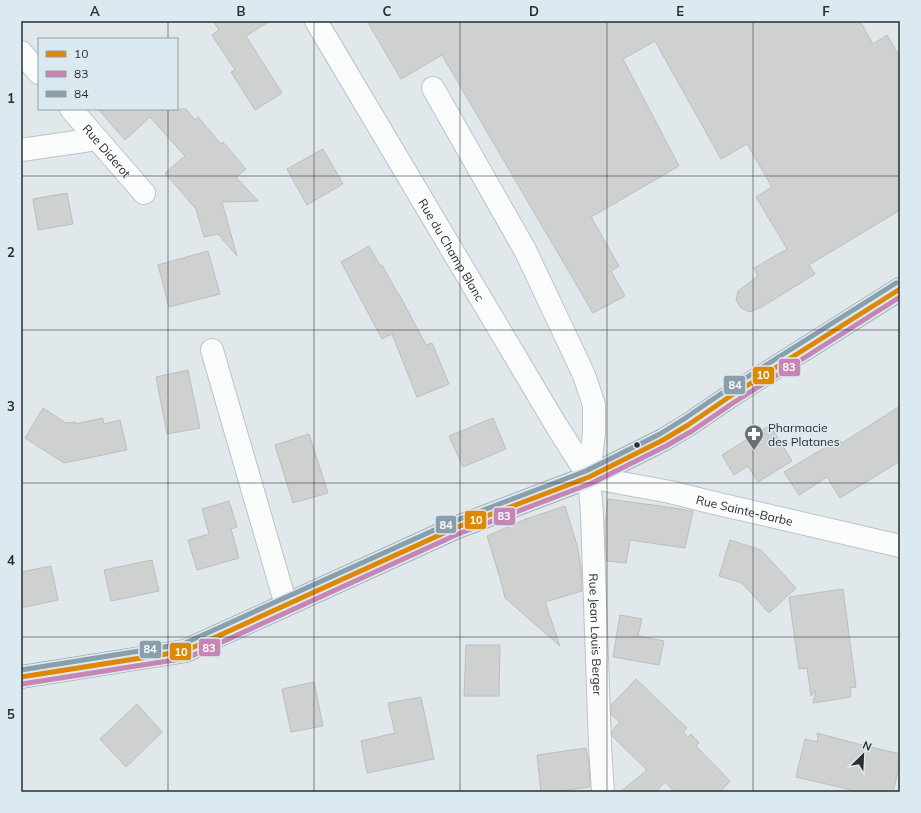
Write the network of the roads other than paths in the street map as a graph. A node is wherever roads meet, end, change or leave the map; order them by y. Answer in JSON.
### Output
{"nodes":[{"id":1,"x":316,"y":21,"type":"edge"},
{"id":2,"x":21,"y":52,"type":"edge"},
{"id":3,"x":38,"y":72,"type":"edge"},
{"id":4,"x":433,"y":88,"type":"dead end"},
{"id":5,"x":72,"y":110,"type":"edge"},
{"id":6,"x":97,"y":139,"type":"junction"},
{"id":7,"x":21,"y":150,"type":"edge"},
{"id":8,"x":144,"y":192,"type":"dead end"},
{"id":9,"x":900,"y":289,"type":"edge"},
{"id":10,"x":212,"y":350,"type":"dead end"},
{"id":11,"x":589,"y":477,"type":"junction"},
{"id":12,"x":900,"y":546,"type":"edge"},
{"id":13,"x":286,"y":605,"type":"junction"},
{"id":14,"x":21,"y":677,"type":"edge"},
{"id":15,"x":603,"y":792,"type":"edge"}],
"edges":[{"from":1,"to":11,"type":"street","name":"Rue du Champ Blanc"},
{"from":2,"to":3,"type":"street"},
{"from":4,"to":11,"type":"street","name":"Rue Jean Louis Berger"},
{"from":5,"to":6,"type":"street","name":"Rue Diderot"},
{"from":6,"to":7,"type":"street"},
{"from":6,"to":8,"type":"street","name":"Rue Diderot"},
{"from":9,"to":11,"type":"main road"},
{"from":10,"to":13,"type":"street"},
{"from":11,"to":12,"type":"street","name":"Rue Sainte-Barbe"},
{"from":11,"to":13,"type":"main road"},
{"from":11,"to":15,"type":"street","name":"Rue Jean Louis Berger"},
{"from":13,"to":14,"type":"main road"}]}
